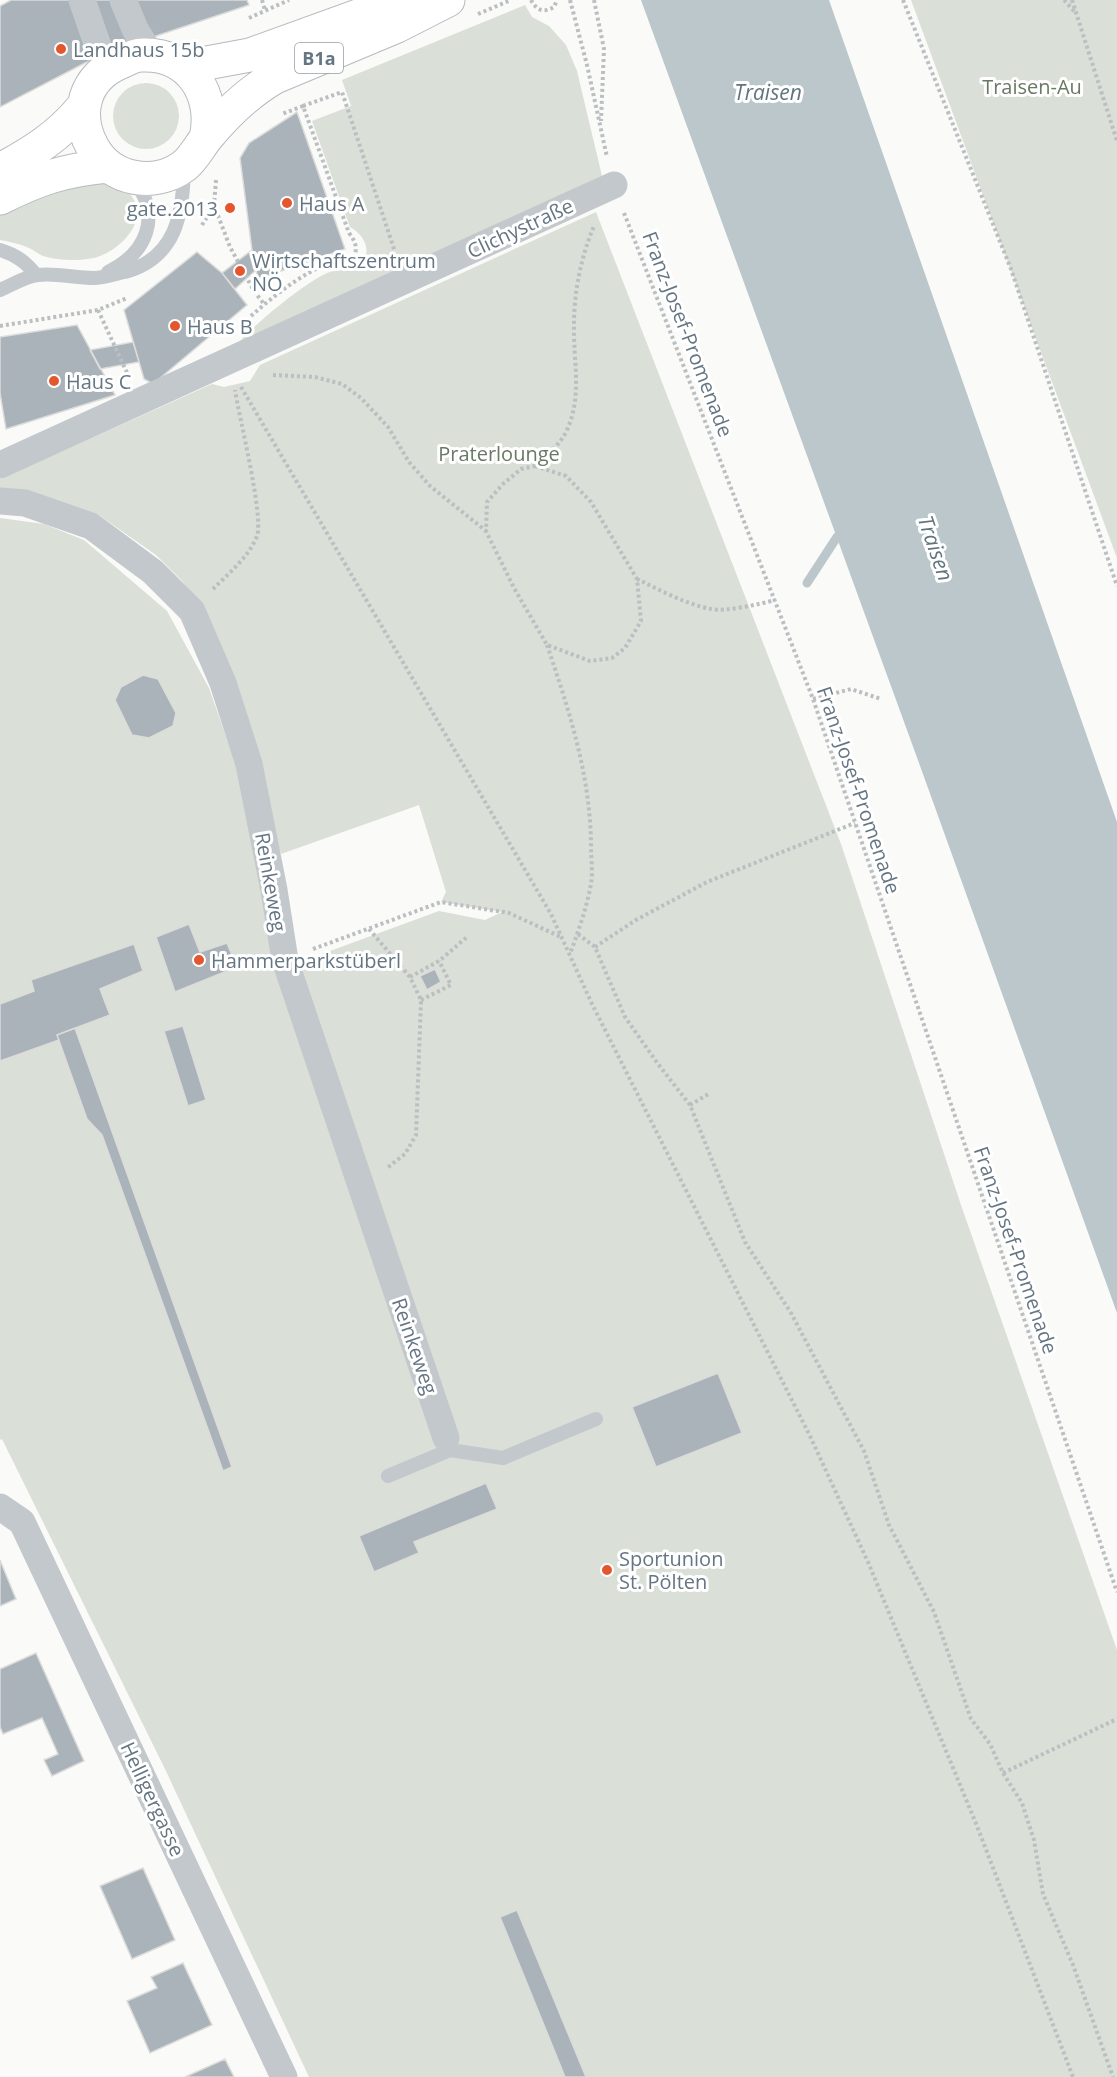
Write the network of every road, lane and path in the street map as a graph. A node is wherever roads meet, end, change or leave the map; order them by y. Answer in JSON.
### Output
{"nodes":[{"id":1,"x":82,"y":0,"type":"edge"},
{"id":2,"x":123,"y":0,"type":"edge"},
{"id":3,"x":262,"y":0,"type":"edge"},
{"id":4,"x":289,"y":0,"type":"edge"},
{"id":5,"x":413,"y":0,"type":"edge"},
{"id":6,"x":448,"y":0,"type":"edge"},
{"id":7,"x":531,"y":0,"type":"edge"},
{"id":8,"x":557,"y":0,"type":"edge"},
{"id":9,"x":570,"y":0,"type":"edge"},
{"id":10,"x":594,"y":0,"type":"edge"},
{"id":11,"x":903,"y":0,"type":"edge"},
{"id":12,"x":1064,"y":0,"type":"edge"},
{"id":13,"x":1072,"y":0,"type":"edge"},
{"id":14,"x":265,"y":10,"type":"junction"},
{"id":15,"x":1077,"y":15,"type":"junction"},
{"id":16,"x":250,"y":17,"type":"dead end"},
{"id":17,"x":151,"y":55,"type":"junction"},
{"id":18,"x":185,"y":68,"type":"junction"},
{"id":19,"x":103,"y":72,"type":"junction"},
{"id":20,"x":247,"y":96,"type":"junction"},
{"id":21,"x":303,"y":106,"type":"junction"},
{"id":22,"x":82,"y":108,"type":"junction"},
{"id":23,"x":601,"y":127,"type":"junction"},
{"id":24,"x":206,"y":138,"type":"junction"},
{"id":25,"x":1117,"y":141,"type":"edge"},
{"id":26,"x":3,"y":166,"type":"edge"},
{"id":27,"x":184,"y":166,"type":"junction"},
{"id":28,"x":119,"y":172,"type":"junction"},
{"id":29,"x":217,"y":174,"type":"dead end"},
{"id":30,"x":614,"y":185,"type":"junction"},
{"id":31,"x":0,"y":198,"type":"edge"},
{"id":32,"x":0,"y":250,"type":"edge"},
{"id":33,"x":36,"y":275,"type":"junction"},
{"id":34,"x":95,"y":278,"type":"junction"},
{"id":35,"x":405,"y":281,"type":"junction"},
{"id":36,"x":0,"y":291,"type":"edge"},
{"id":37,"x":264,"y":304,"type":"junction"},
{"id":38,"x":249,"y":318,"type":"dead end"},
{"id":39,"x":230,"y":362,"type":"junction"},
{"id":40,"x":0,"y":465,"type":"edge"},
{"id":41,"x":535,"y":466,"type":"junction"},
{"id":42,"x":0,"y":501,"type":"edge"},
{"id":43,"x":486,"y":531,"type":"junction"},
{"id":44,"x":637,"y":579,"type":"junction"},
{"id":45,"x":1117,"y":586,"type":"edge"},
{"id":46,"x":775,"y":600,"type":"junction"},
{"id":47,"x":192,"y":611,"type":"junction"},
{"id":48,"x":547,"y":645,"type":"junction"},
{"id":49,"x":813,"y":699,"type":"junction"},
{"id":50,"x":881,"y":699,"type":"dead end"},
{"id":51,"x":855,"y":823,"type":"junction"},
{"id":52,"x":369,"y":929,"type":"junction"},
{"id":53,"x":578,"y":934,"type":"junction"},
{"id":54,"x":467,"y":937,"type":"dead end"},
{"id":55,"x":562,"y":938,"type":"junction"},
{"id":56,"x":595,"y":947,"type":"junction"},
{"id":57,"x":570,"y":955,"type":"junction"},
{"id":58,"x":285,"y":960,"type":"junction"},
{"id":59,"x":440,"y":961,"type":"junction"},
{"id":60,"x":410,"y":976,"type":"junction"},
{"id":61,"x":421,"y":1000,"type":"junction"},
{"id":62,"x":710,"y":1093,"type":"dead end"},
{"id":63,"x":690,"y":1105,"type":"junction"},
{"id":64,"x":360,"y":1183,"type":"junction"},
{"id":65,"x":596,"y":1419,"type":"dead end"},
{"id":66,"x":448,"y":1444,"type":"junction"},
{"id":67,"x":388,"y":1476,"type":"dead end"},
{"id":68,"x":11,"y":1514,"type":"edge"},
{"id":69,"x":1117,"y":1592,"type":"edge"},
{"id":70,"x":1117,"y":1719,"type":"edge"},
{"id":71,"x":1003,"y":1773,"type":"junction"},
{"id":72,"x":284,"y":2077,"type":"edge"},
{"id":73,"x":1072,"y":2077,"type":"edge"},
{"id":74,"x":1113,"y":2077,"type":"edge"}],
"edges":[{"from":1,"to":19,"type":"street"},
{"from":2,"to":17,"type":"street"},
{"from":3,"to":14,"type":"path"},
{"from":4,"to":14,"type":"path"},
{"from":5,"to":18,"type":"main road","number":"B1a"},
{"from":6,"to":20,"type":"main road","number":"B1a"},
{"from":7,"to":8,"type":"path"},
{"from":9,"to":23,"type":"path","name":"Franz-Josef-Promenade"},
{"from":10,"to":23,"type":"path"},
{"from":11,"to":45,"type":"path"},
{"from":12,"to":15,"type":"path"},
{"from":13,"to":15,"type":"path"},
{"from":14,"to":16,"type":"path"},
{"from":15,"to":25,"type":"path"},
{"from":17,"to":18,"type":"main road"},
{"from":17,"to":19,"type":"main road"},
{"from":18,"to":24,"type":"main road"},
{"from":19,"to":22,"type":"main road"},
{"from":20,"to":21,"type":"path"},
{"from":20,"to":24,"type":"main road","number":"B1a"},
{"from":21,"to":35,"type":"path"},
{"from":21,"to":37,"type":"path"},
{"from":22,"to":26,"type":"main road"},
{"from":22,"to":28,"type":"main road"},
{"from":23,"to":30,"type":"path","name":"Franz-Josef-Promenade"},
{"from":24,"to":27,"type":"main road","number":"B1a"},
{"from":27,"to":28,"type":"main road","number":"B1a"},
{"from":27,"to":34,"type":"lane"},
{"from":28,"to":31,"type":"main road","number":"B1a"},
{"from":28,"to":34,"type":"lane"},
{"from":29,"to":37,"type":"path"},
{"from":30,"to":35,"type":"street","name":"Clichystraße"},
{"from":30,"to":41,"type":"path"},
{"from":30,"to":46,"type":"path","name":"Franz-Josef-Promenade"},
{"from":32,"to":33,"type":"lane"},
{"from":33,"to":34,"type":"lane"},
{"from":33,"to":36,"type":"lane"},
{"from":35,"to":39,"type":"street","name":"Clichystraße"},
{"from":37,"to":38,"type":"path"},
{"from":39,"to":40,"type":"street","name":"Clichystraße"},
{"from":39,"to":43,"type":"path"},
{"from":39,"to":47,"type":"path"},
{"from":39,"to":55,"type":"path"},
{"from":41,"to":43,"type":"path"},
{"from":41,"to":44,"type":"path"},
{"from":42,"to":47,"type":"street","name":"Reinkeweg"},
{"from":43,"to":48,"type":"path"},
{"from":44,"to":46,"type":"path"},
{"from":44,"to":48,"type":"path"},
{"from":46,"to":49,"type":"path","name":"Franz-Josef-Promenade"},
{"from":47,"to":58,"type":"street","name":"Reinkeweg"},
{"from":48,"to":53,"type":"path"},
{"from":49,"to":50,"type":"path"},
{"from":49,"to":51,"type":"path","name":"Franz-Josef-Promenade"},
{"from":51,"to":56,"type":"path"},
{"from":51,"to":69,"type":"path","name":"Franz-Josef-Promenade"},
{"from":52,"to":55,"type":"path"},
{"from":52,"to":58,"type":"path"},
{"from":52,"to":60,"type":"path"},
{"from":53,"to":56,"type":"path"},
{"from":53,"to":57,"type":"path"},
{"from":54,"to":59,"type":"path"},
{"from":55,"to":57,"type":"path"},
{"from":56,"to":63,"type":"path"},
{"from":57,"to":73,"type":"path"},
{"from":58,"to":64,"type":"street","name":"Reinkeweg"},
{"from":59,"to":60,"type":"path"},
{"from":59,"to":61,"type":"path"},
{"from":60,"to":61,"type":"path"},
{"from":61,"to":64,"type":"path"},
{"from":62,"to":63,"type":"path"},
{"from":63,"to":71,"type":"path"},
{"from":64,"to":66,"type":"street","name":"Reinkeweg"},
{"from":65,"to":66,"type":"lane"},
{"from":66,"to":67,"type":"lane"},
{"from":68,"to":72,"type":"street","name":"Helligergasse"},
{"from":70,"to":71,"type":"path"},
{"from":71,"to":74,"type":"path"}]}
